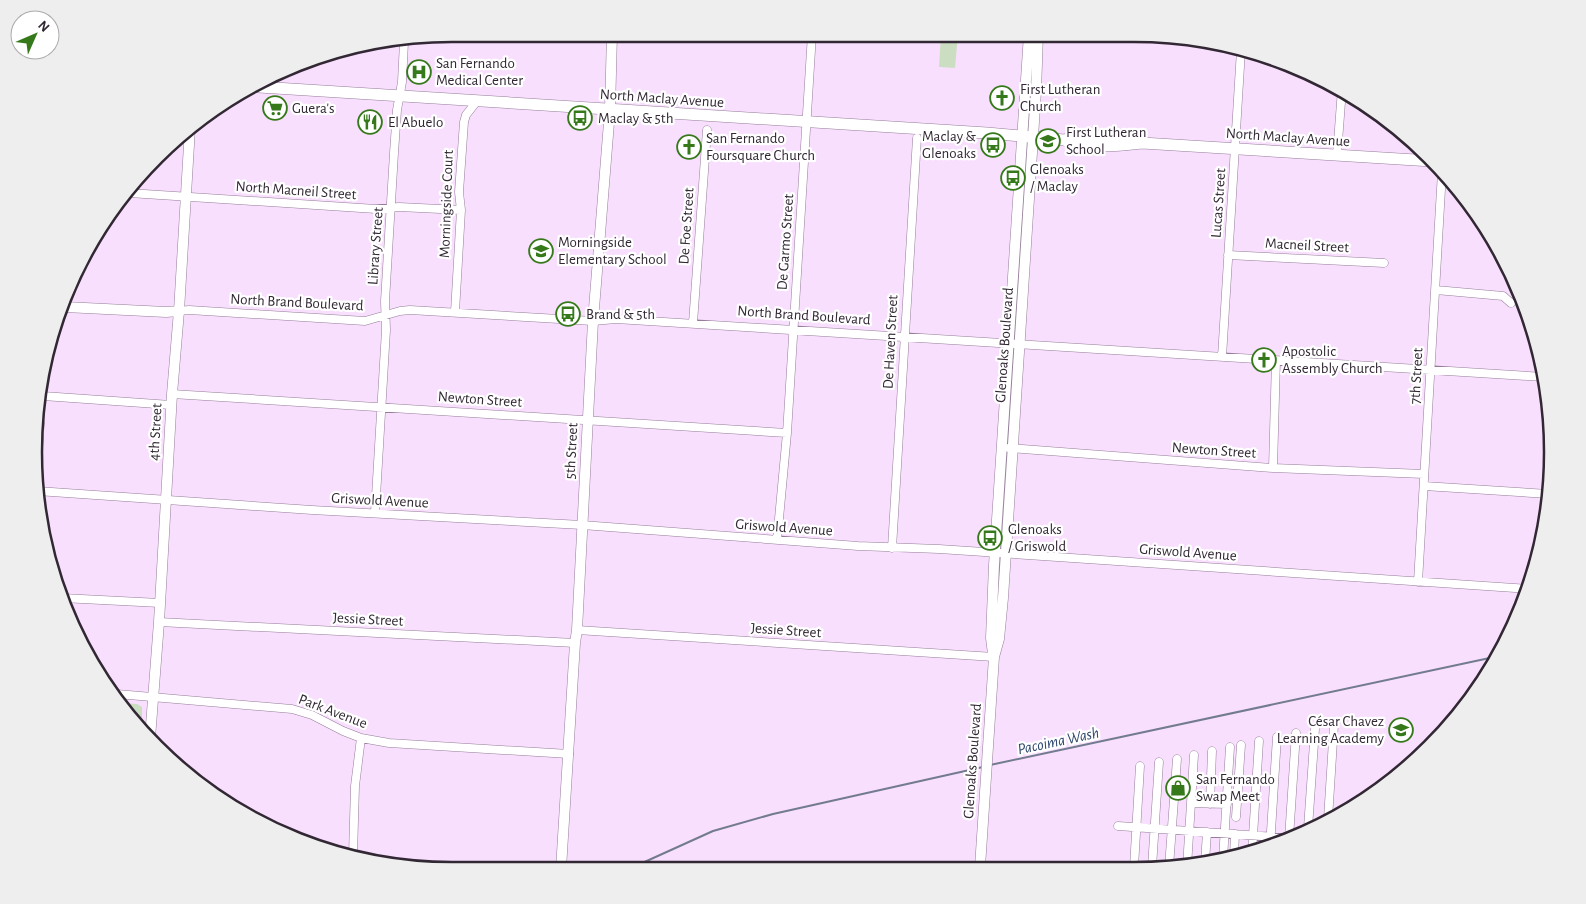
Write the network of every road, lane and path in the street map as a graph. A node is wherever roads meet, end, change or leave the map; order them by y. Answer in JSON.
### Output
{"nodes":[{"id":1,"x":612,"y":42,"type":"edge"},
{"id":2,"x":811,"y":42,"type":"edge"},
{"id":3,"x":1029,"y":42,"type":"edge"},
{"id":4,"x":1037,"y":42,"type":"edge"},
{"id":5,"x":404,"y":45,"type":"edge"},
{"id":6,"x":1241,"y":56,"type":"edge"},
{"id":7,"x":266,"y":87,"type":"edge"},
{"id":8,"x":399,"y":96,"type":"junction"},
{"id":9,"x":1341,"y":98,"type":"edge"},
{"id":10,"x":477,"y":101,"type":"junction"},
{"id":11,"x":610,"y":110,"type":"junction"},
{"id":12,"x":806,"y":122,"type":"junction"},
{"id":13,"x":707,"y":130,"type":"dead end"},
{"id":14,"x":1027,"y":137,"type":"junction"},
{"id":15,"x":189,"y":138,"type":"edge"},
{"id":16,"x":917,"y":138,"type":"dead end"},
{"id":17,"x":1235,"y":149,"type":"junction"},
{"id":18,"x":1337,"y":155,"type":"junction"},
{"id":19,"x":1422,"y":160,"type":"edge"},
{"id":20,"x":1442,"y":181,"type":"edge"},
{"id":21,"x":135,"y":193,"type":"edge"},
{"id":22,"x":186,"y":197,"type":"junction"},
{"id":23,"x":391,"y":207,"type":"junction"},
{"id":24,"x":461,"y":210,"type":"junction"},
{"id":25,"x":1228,"y":255,"type":"junction"},
{"id":26,"x":1384,"y":263,"type":"dead end"},
{"id":27,"x":1436,"y":290,"type":"junction"},
{"id":28,"x":1511,"y":303,"type":"dead end"},
{"id":29,"x":69,"y":306,"type":"edge"},
{"id":30,"x":178,"y":311,"type":"junction"},
{"id":31,"x":455,"y":312,"type":"junction"},
{"id":32,"x":386,"y":315,"type":"junction"},
{"id":33,"x":594,"y":320,"type":"junction"},
{"id":34,"x":693,"y":324,"type":"junction"},
{"id":35,"x":793,"y":330,"type":"junction"},
{"id":36,"x":904,"y":337,"type":"junction"},
{"id":37,"x":1014,"y":344,"type":"junction"},
{"id":38,"x":1222,"y":357,"type":"junction"},
{"id":39,"x":1276,"y":360,"type":"junction"},
{"id":40,"x":1431,"y":370,"type":"junction"},
{"id":41,"x":1537,"y":377,"type":"edge"},
{"id":42,"x":172,"y":394,"type":"junction"},
{"id":43,"x":46,"y":396,"type":"edge"},
{"id":44,"x":171,"y":404,"type":"junction"},
{"id":45,"x":381,"y":406,"type":"junction"},
{"id":46,"x":588,"y":420,"type":"junction"},
{"id":47,"x":787,"y":433,"type":"junction"},
{"id":48,"x":1007,"y":448,"type":"junction"},
{"id":49,"x":1273,"y":468,"type":"junction"},
{"id":50,"x":1424,"y":474,"type":"junction"},
{"id":51,"x":1424,"y":486,"type":"junction"},
{"id":52,"x":44,"y":491,"type":"edge"},
{"id":53,"x":1541,"y":494,"type":"edge"},
{"id":54,"x":166,"y":499,"type":"junction"},
{"id":55,"x":375,"y":513,"type":"junction"},
{"id":56,"x":582,"y":526,"type":"junction"},
{"id":57,"x":777,"y":540,"type":"junction"},
{"id":58,"x":892,"y":548,"type":"junction"},
{"id":59,"x":995,"y":552,"type":"junction"},
{"id":60,"x":1006,"y":553,"type":"junction"},
{"id":61,"x":1418,"y":582,"type":"junction"},
{"id":62,"x":1520,"y":588,"type":"edge"},
{"id":63,"x":70,"y":598,"type":"edge"},
{"id":64,"x":160,"y":603,"type":"junction"},
{"id":65,"x":159,"y":622,"type":"junction"},
{"id":66,"x":577,"y":630,"type":"junction"},
{"id":67,"x":575,"y":643,"type":"junction"},
{"id":68,"x":994,"y":657,"type":"junction"},
{"id":69,"x":122,"y":694,"type":"edge"},
{"id":70,"x":152,"y":696,"type":"junction"},
{"id":71,"x":1334,"y":725,"type":"dead end"},
{"id":72,"x":150,"y":729,"type":"edge"},
{"id":73,"x":1314,"y":729,"type":"dead end"},
{"id":74,"x":1296,"y":733,"type":"dead end"},
{"id":75,"x":1277,"y":737,"type":"dead end"},
{"id":76,"x":361,"y":738,"type":"junction"},
{"id":77,"x":1259,"y":741,"type":"dead end"},
{"id":78,"x":1241,"y":745,"type":"dead end"},
{"id":79,"x":1230,"y":747,"type":"dead end"},
{"id":80,"x":1212,"y":751,"type":"dead end"},
{"id":81,"x":569,"y":754,"type":"junction"},
{"id":82,"x":1194,"y":755,"type":"dead end"},
{"id":83,"x":1176,"y":759,"type":"dead end"},
{"id":84,"x":1159,"y":762,"type":"dead end"},
{"id":85,"x":1140,"y":766,"type":"dead end"},
{"id":86,"x":1191,"y":803,"type":"junction"},
{"id":87,"x":1210,"y":804,"type":"junction"},
{"id":88,"x":1227,"y":804,"type":"junction"},
{"id":89,"x":1328,"y":812,"type":"edge"},
{"id":90,"x":1236,"y":818,"type":"dead end"},
{"id":91,"x":1308,"y":822,"type":"edge"},
{"id":92,"x":1118,"y":826,"type":"dead end"},
{"id":93,"x":1136,"y":828,"type":"junction"},
{"id":94,"x":1154,"y":829,"type":"junction"},
{"id":95,"x":1172,"y":830,"type":"junction"},
{"id":96,"x":1189,"y":831,"type":"junction"},
{"id":97,"x":1289,"y":831,"type":"edge"},
{"id":98,"x":1207,"y":832,"type":"junction"},
{"id":99,"x":1225,"y":834,"type":"junction"},
{"id":100,"x":1235,"y":834,"type":"junction"},
{"id":101,"x":1253,"y":836,"type":"junction"},
{"id":102,"x":1271,"y":837,"type":"joint"},
{"id":103,"x":1252,"y":844,"type":"edge"},
{"id":104,"x":351,"y":849,"type":"edge"},
{"id":105,"x":1234,"y":849,"type":"edge"},
{"id":106,"x":1224,"y":852,"type":"edge"},
{"id":107,"x":1205,"y":855,"type":"edge"},
{"id":108,"x":1188,"y":858,"type":"edge"},
{"id":109,"x":1170,"y":860,"type":"edge"},
{"id":110,"x":1152,"y":861,"type":"edge"},
{"id":111,"x":561,"y":862,"type":"edge"},
{"id":112,"x":980,"y":862,"type":"edge"},
{"id":113,"x":1134,"y":862,"type":"edge"}],
"edges":[{"from":1,"to":11,"type":"street","name":"5th Street"},
{"from":2,"to":12,"type":"street","name":"De Garmo Street"},
{"from":3,"to":14,"type":"street","name":"Glenoaks Boulevard"},
{"from":4,"to":14,"type":"street","name":"Glenoaks Boulevard"},
{"from":5,"to":8,"type":"street","name":"Library Street"},
{"from":6,"to":17,"type":"street","name":"Lucas Street"},
{"from":7,"to":8,"type":"main road","name":"North Maclay Avenue"},
{"from":8,"to":10,"type":"main road","name":"North Maclay Avenue"},
{"from":8,"to":23,"type":"street","name":"Library Street"},
{"from":9,"to":18,"type":"street"},
{"from":10,"to":11,"type":"main road","name":"North Maclay Avenue"},
{"from":10,"to":24,"type":"street","name":"Morningside Court"},
{"from":11,"to":12,"type":"main road","name":"North Maclay Avenue"},
{"from":11,"to":33,"type":"street","name":"5th Street"},
{"from":12,"to":14,"type":"main road","name":"North Maclay Avenue"},
{"from":12,"to":35,"type":"street","name":"De Garmo Street"},
{"from":13,"to":34,"type":"street","name":"De Foe Street"},
{"from":14,"to":17,"type":"main road","name":"North Maclay Avenue"},
{"from":14,"to":37,"type":"street","name":"Glenoaks Boulevard"},
{"from":15,"to":22,"type":"street","name":"4th Street"},
{"from":16,"to":36,"type":"street","name":"De Haven Street"},
{"from":17,"to":18,"type":"main road","name":"North Maclay Avenue"},
{"from":17,"to":25,"type":"street","name":"Lucas Street"},
{"from":18,"to":19,"type":"main road","name":"North Maclay Avenue"},
{"from":20,"to":27,"type":"street","name":"7th Street"},
{"from":21,"to":22,"type":"street","name":"North Macneil Street"},
{"from":22,"to":23,"type":"street","name":"North Macneil Street"},
{"from":22,"to":30,"type":"street","name":"4th Street"},
{"from":23,"to":24,"type":"street","name":"North Macneil Street"},
{"from":23,"to":32,"type":"street","name":"Library Street"},
{"from":24,"to":31,"type":"street","name":"Morningside Court"},
{"from":25,"to":26,"type":"street","name":"Macneil Street"},
{"from":25,"to":38,"type":"street","name":"Lucas Street"},
{"from":27,"to":28,"type":"street"},
{"from":27,"to":40,"type":"street","name":"7th Street"},
{"from":29,"to":30,"type":"street","name":"North Brand Boulevard"},
{"from":30,"to":32,"type":"street","name":"North Brand Boulevard"},
{"from":30,"to":42,"type":"street","name":"4th Street"},
{"from":31,"to":32,"type":"street","name":"North Brand Boulevard"},
{"from":31,"to":33,"type":"street","name":"North Brand Boulevard"},
{"from":32,"to":45,"type":"street","name":"Library Street"},
{"from":33,"to":34,"type":"street","name":"North Brand Boulevard"},
{"from":33,"to":46,"type":"street","name":"5th Street"},
{"from":34,"to":35,"type":"street","name":"North Brand Boulevard"},
{"from":35,"to":36,"type":"street","name":"North Brand Boulevard"},
{"from":35,"to":47,"type":"street","name":"De Garmo Street"},
{"from":36,"to":37,"type":"street","name":"North Brand Boulevard"},
{"from":36,"to":58,"type":"street","name":"De Haven Street"},
{"from":37,"to":38,"type":"street","name":"North Brand Boulevard"},
{"from":37,"to":48,"type":"street","name":"Glenoaks Boulevard"},
{"from":38,"to":39,"type":"street","name":"North Brand Boulevard"},
{"from":39,"to":40,"type":"street","name":"North Brand Boulevard"},
{"from":39,"to":49,"type":"street"},
{"from":40,"to":41,"type":"street","name":"North Brand Boulevard"},
{"from":40,"to":50,"type":"street","name":"7th Street"},
{"from":42,"to":44,"type":"street","name":"4th Street"},
{"from":42,"to":45,"type":"street","name":"Newton Street"},
{"from":43,"to":44,"type":"street"},
{"from":44,"to":54,"type":"street","name":"4th Street"},
{"from":45,"to":46,"type":"street","name":"Newton Street"},
{"from":45,"to":55,"type":"street","name":"Library Street"},
{"from":46,"to":47,"type":"street","name":"Newton Street"},
{"from":46,"to":56,"type":"street","name":"5th Street"},
{"from":47,"to":57,"type":"street","name":"De Garmo Street"},
{"from":48,"to":49,"type":"street","name":"Newton Street"},
{"from":48,"to":59,"type":"street","name":"Glenoaks Boulevard"},
{"from":48,"to":60,"type":"street","name":"Glenoaks Boulevard"},
{"from":49,"to":50,"type":"street","name":"Newton Street"},
{"from":50,"to":51,"type":"street","name":"7th Street"},
{"from":51,"to":53,"type":"street"},
{"from":51,"to":61,"type":"street","name":"7th Street"},
{"from":52,"to":54,"type":"street","name":"Griswold Avenue"},
{"from":54,"to":55,"type":"street","name":"Griswold Avenue"},
{"from":54,"to":64,"type":"street","name":"4th Street"},
{"from":55,"to":56,"type":"street","name":"Griswold Avenue"},
{"from":56,"to":57,"type":"street","name":"Griswold Avenue"},
{"from":56,"to":66,"type":"street","name":"5th Street"},
{"from":57,"to":58,"type":"street","name":"Griswold Avenue"},
{"from":58,"to":59,"type":"street","name":"Griswold Avenue"},
{"from":59,"to":60,"type":"street","name":"Griswold Avenue"},
{"from":59,"to":68,"type":"street","name":"Glenoaks Boulevard"},
{"from":60,"to":61,"type":"street","name":"Griswold Avenue"},
{"from":60,"to":68,"type":"street","name":"Glenoaks Boulevard"},
{"from":61,"to":62,"type":"street","name":"Griswold Avenue"},
{"from":63,"to":64,"type":"street"},
{"from":64,"to":65,"type":"street","name":"4th Street"},
{"from":65,"to":67,"type":"street","name":"Jessie Street"},
{"from":65,"to":70,"type":"street","name":"4th Street"},
{"from":66,"to":67,"type":"street","name":"5th Street"},
{"from":66,"to":68,"type":"street","name":"Jessie Street"},
{"from":67,"to":81,"type":"street","name":"5th Street"},
{"from":68,"to":112,"type":"street","name":"Glenoaks Boulevard"},
{"from":69,"to":70,"type":"street","name":"Park Avenue"},
{"from":70,"to":72,"type":"street","name":"4th Street"},
{"from":70,"to":76,"type":"street","name":"Park Avenue"},
{"from":71,"to":89,"type":"street"},
{"from":73,"to":91,"type":"street"},
{"from":74,"to":97,"type":"street"},
{"from":75,"to":102,"type":"street"},
{"from":76,"to":81,"type":"street","name":"Park Avenue"},
{"from":76,"to":104,"type":"street"},
{"from":77,"to":101,"type":"street"},
{"from":78,"to":90,"type":"street"},
{"from":79,"to":88,"type":"street"},
{"from":80,"to":87,"type":"street"},
{"from":81,"to":111,"type":"street","name":"5th Street"},
{"from":82,"to":86,"type":"street"},
{"from":83,"to":95,"type":"street"},
{"from":84,"to":94,"type":"street"},
{"from":85,"to":93,"type":"street"},
{"from":86,"to":87,"type":"street"},
{"from":86,"to":96,"type":"street"},
{"from":87,"to":88,"type":"street"},
{"from":88,"to":99,"type":"street"},
{"from":92,"to":93,"type":"street"},
{"from":93,"to":94,"type":"street"},
{"from":93,"to":113,"type":"street"},
{"from":94,"to":95,"type":"street"},
{"from":94,"to":110,"type":"street"},
{"from":95,"to":96,"type":"street"},
{"from":95,"to":109,"type":"street"},
{"from":96,"to":98,"type":"street"},
{"from":96,"to":108,"type":"street"},
{"from":98,"to":99,"type":"street"},
{"from":98,"to":107,"type":"street"},
{"from":99,"to":100,"type":"street"},
{"from":99,"to":106,"type":"street"},
{"from":100,"to":101,"type":"street"},
{"from":100,"to":105,"type":"street"},
{"from":101,"to":102,"type":"street"},
{"from":101,"to":103,"type":"street"}]}
